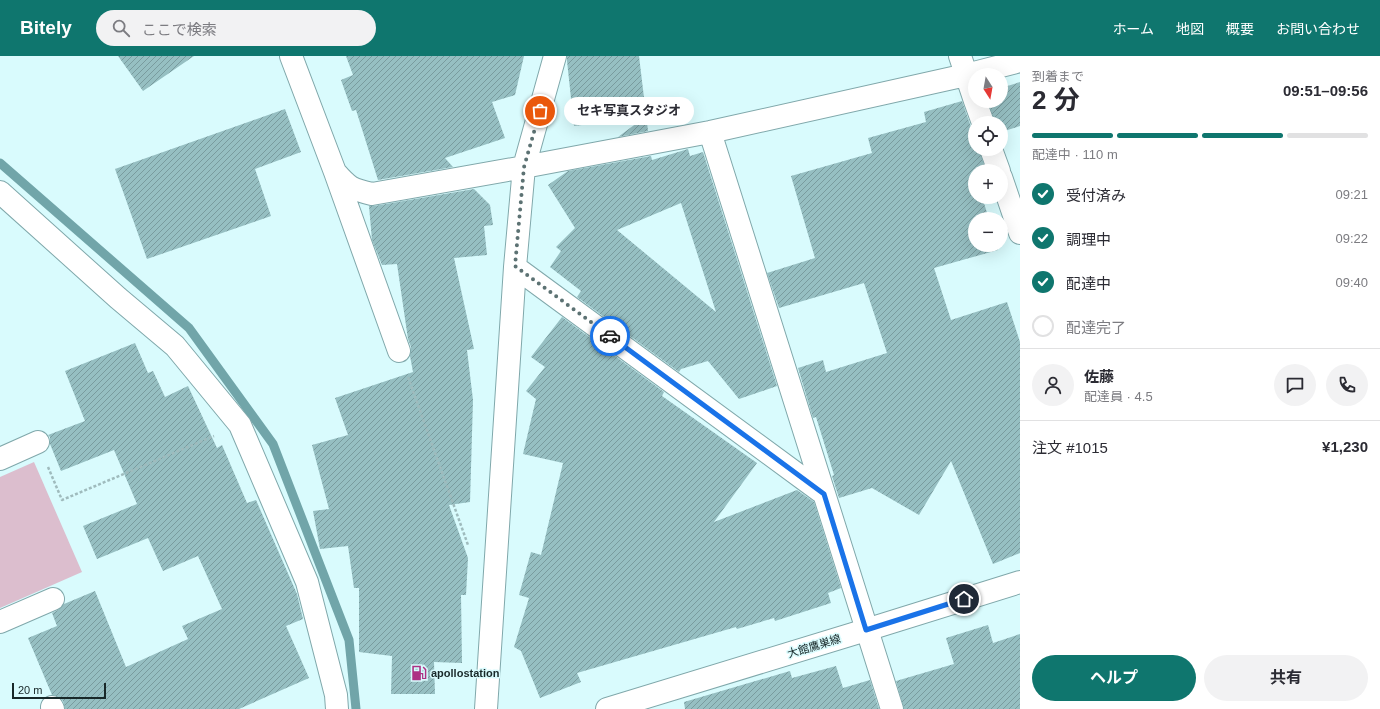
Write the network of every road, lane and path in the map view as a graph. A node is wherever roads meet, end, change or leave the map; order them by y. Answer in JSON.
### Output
{"nodes":[{"id":1,"x":291,"y":56,"type":"edge"},
{"id":2,"x":555,"y":56,"type":"edge"},
{"id":3,"x":1020,"y":61,"type":"edge"},
{"id":4,"x":963,"y":65,"type":"edge"},
{"id":5,"x":968,"y":80,"type":"edge"},
{"id":6,"x":710,"y":132,"type":"junction"},
{"id":7,"x":524,"y":167,"type":"junction"},
{"id":8,"x":335,"y":172,"type":"junction"},
{"id":9,"x":0,"y":192,"type":"edge"},
{"id":10,"x":1008,"y":198,"type":"edge"},
{"id":11,"x":1020,"y":233,"type":"edge"},
{"id":12,"x":515,"y":266,"type":"junction"},
{"id":13,"x":399,"y":351,"type":"joint"},
{"id":14,"x":240,"y":425,"type":"junction"},
{"id":15,"x":38,"y":442,"type":"joint"},
{"id":16,"x":0,"y":459,"type":"edge"},
{"id":17,"x":824,"y":494,"type":"junction"},
{"id":18,"x":468,"y":546,"type":"dead end"},
{"id":19,"x":1020,"y":582,"type":"edge"},
{"id":20,"x":53,"y":599,"type":"dead end"},
{"id":21,"x":0,"y":622,"type":"edge"},
{"id":22,"x":866,"y":630,"type":"junction"},
{"id":23,"x":337,"y":709,"type":"edge"},
{"id":24,"x":486,"y":709,"type":"edge"},
{"id":25,"x":607,"y":709,"type":"edge"},
{"id":26,"x":892,"y":709,"type":"edge"}],
"edges":[{"from":1,"to":8,"type":"street"},
{"from":2,"to":7,"type":"street"},
{"from":3,"to":4,"type":"street"},
{"from":4,"to":5,"type":"street"},
{"from":4,"to":6,"type":"street"},
{"from":6,"to":7,"type":"street"},
{"from":6,"to":17,"type":"street"},
{"from":7,"to":8,"type":"street"},
{"from":7,"to":12,"type":"street"},
{"from":8,"to":13,"type":"street"},
{"from":9,"to":14,"type":"street"},
{"from":10,"to":11,"type":"street"},
{"from":12,"to":17,"type":"street"},
{"from":12,"to":24,"type":"street"},
{"from":13,"to":18,"type":"path"},
{"from":14,"to":15,"type":"path"},
{"from":14,"to":23,"type":"street"},
{"from":15,"to":16,"type":"street"},
{"from":17,"to":22,"type":"street"},
{"from":19,"to":22,"type":"street","name":"大館鷹巣線"},
{"from":20,"to":21,"type":"street"},
{"from":22,"to":25,"type":"street","name":"大館鷹巣線"},
{"from":22,"to":26,"type":"street"}]}
